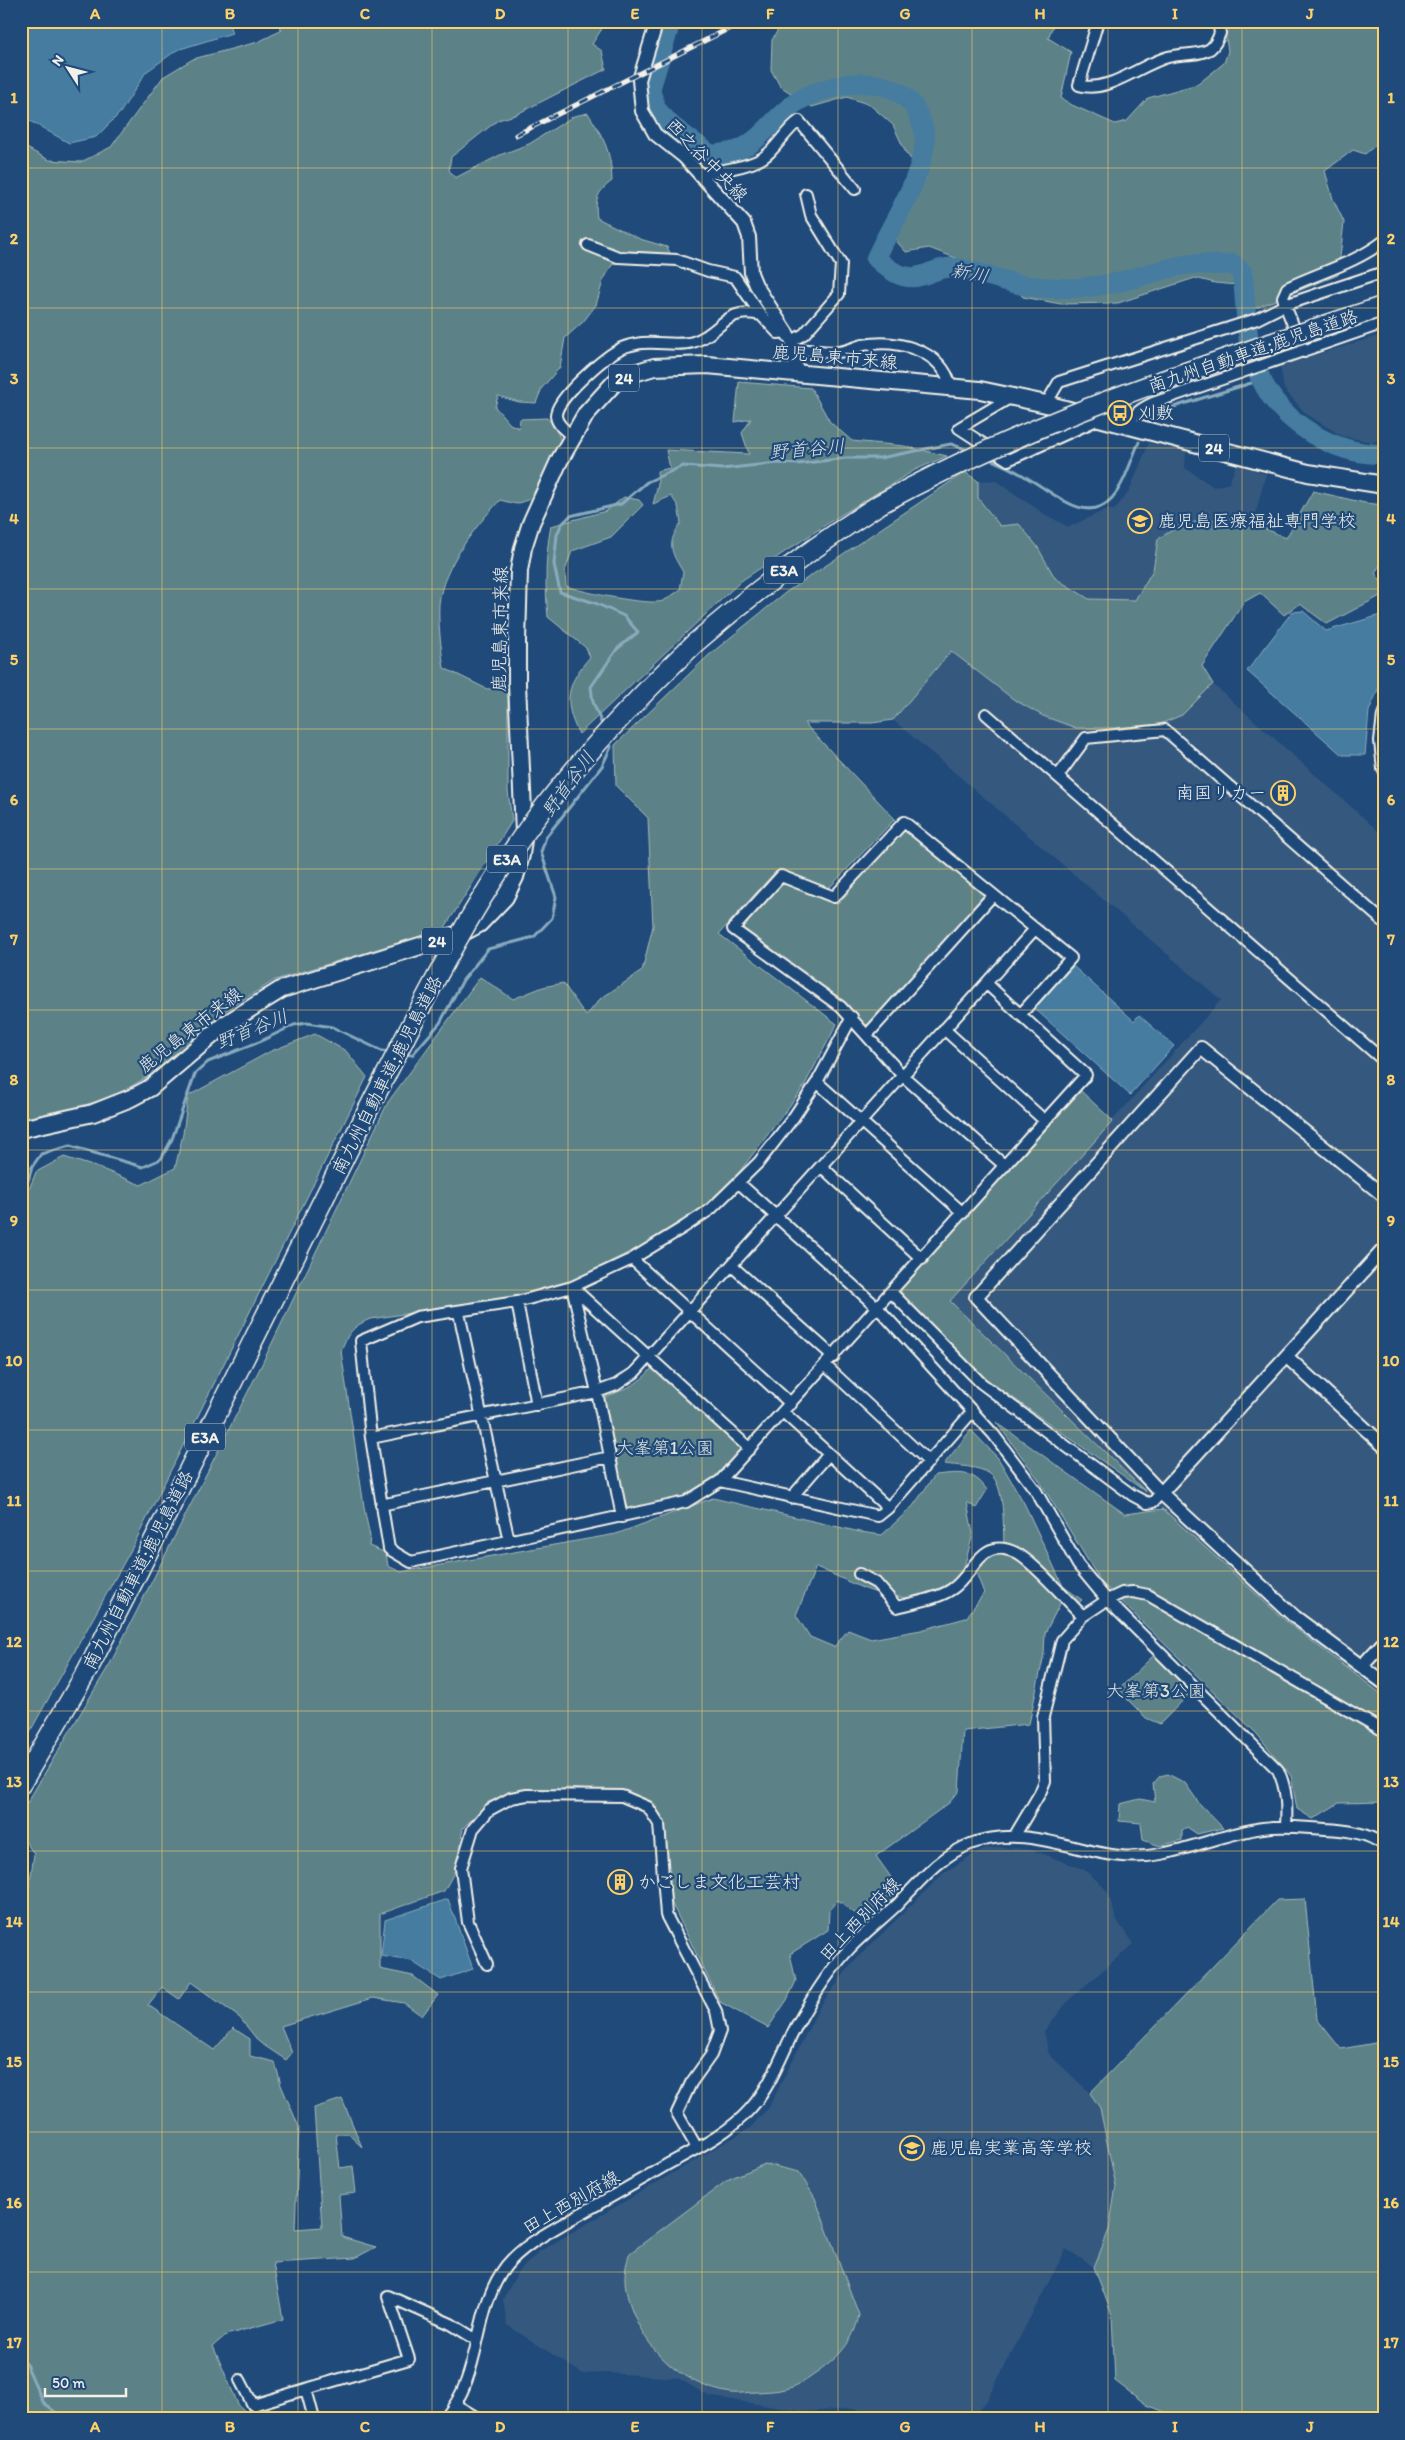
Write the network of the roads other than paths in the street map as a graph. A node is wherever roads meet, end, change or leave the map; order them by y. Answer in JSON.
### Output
{"nodes":[{"id":1,"x":657,"y":21,"type":"edge"},
{"id":2,"x":1098,"y":21,"type":"edge"},
{"id":3,"x":1218,"y":21,"type":"edge"},
{"id":4,"x":699,"y":174,"type":"junction"},
{"id":5,"x":855,"y":189,"type":"dead end"},
{"id":6,"x":806,"y":194,"type":"dead end"},
{"id":7,"x":1384,"y":241,"type":"edge"},
{"id":8,"x":588,"y":245,"type":"dead end"},
{"id":9,"x":1384,"y":272,"type":"edge"},
{"id":10,"x":1285,"y":305,"type":"junction"},
{"id":11,"x":1384,"y":306,"type":"edge"},
{"id":12,"x":761,"y":315,"type":"junction"},
{"id":13,"x":1384,"y":323,"type":"edge"},
{"id":14,"x":791,"y":341,"type":"junction"},
{"id":15,"x":1304,"y":352,"type":"junction"},
{"id":16,"x":797,"y":373,"type":"junction"},
{"id":17,"x":951,"y":387,"type":"junction"},
{"id":18,"x":1013,"y":396,"type":"junction"},
{"id":19,"x":1046,"y":404,"type":"junction"},
{"id":20,"x":1099,"y":419,"type":"junction"},
{"id":21,"x":1129,"y":426,"type":"junction"},
{"id":22,"x":572,"y":436,"type":"junction"},
{"id":23,"x":1384,"y":485,"type":"edge"},
{"id":24,"x":986,"y":714,"type":"dead end"},
{"id":25,"x":1384,"y":715,"type":"edge"},
{"id":26,"x":1384,"y":769,"type":"edge"},
{"id":27,"x":1058,"y":776,"type":"junction"},
{"id":28,"x":993,"y":894,"type":"junction"},
{"id":29,"x":1384,"y":922,"type":"edge"},
{"id":30,"x":1035,"y":929,"type":"junction"},
{"id":31,"x":986,"y":983,"type":"junction"},
{"id":32,"x":1020,"y":1015,"type":"junction"},
{"id":33,"x":852,"y":1017,"type":"junction"},
{"id":34,"x":944,"y":1029,"type":"junction"},
{"id":35,"x":868,"y":1034,"type":"junction"},
{"id":36,"x":1384,"y":1061,"type":"edge"},
{"id":37,"x":903,"y":1076,"type":"junction"},
{"id":38,"x":817,"y":1082,"type":"junction"},
{"id":39,"x":863,"y":1121,"type":"junction"},
{"id":40,"x":1046,"y":1121,"type":"junction"},
{"id":41,"x":21,"y":1129,"type":"edge"},
{"id":42,"x":1005,"y":1166,"type":"junction"},
{"id":43,"x":822,"y":1167,"type":"junction"},
{"id":44,"x":739,"y":1183,"type":"junction"},
{"id":45,"x":1384,"y":1196,"type":"edge"},
{"id":46,"x":963,"y":1213,"type":"junction"},
{"id":47,"x":776,"y":1216,"type":"junction"},
{"id":48,"x":1384,"y":1248,"type":"edge"},
{"id":49,"x":632,"y":1259,"type":"junction"},
{"id":50,"x":922,"y":1259,"type":"junction"},
{"id":51,"x":732,"y":1266,"type":"junction"},
{"id":52,"x":572,"y":1287,"type":"junction"},
{"id":53,"x":892,"y":1293,"type":"junction"},
{"id":54,"x":516,"y":1302,"type":"junction"},
{"id":55,"x":878,"y":1308,"type":"junction"},
{"id":56,"x":459,"y":1312,"type":"junction"},
{"id":57,"x":690,"y":1312,"type":"junction"},
{"id":58,"x":834,"y":1357,"type":"junction"},
{"id":59,"x":1286,"y":1357,"type":"junction"},
{"id":60,"x":649,"y":1359,"type":"junction"},
{"id":61,"x":826,"y":1366,"type":"junction"},
{"id":62,"x":597,"y":1392,"type":"junction"},
{"id":63,"x":792,"y":1404,"type":"junction"},
{"id":64,"x":537,"y":1405,"type":"junction"},
{"id":65,"x":973,"y":1411,"type":"junction"},
{"id":66,"x":783,"y":1412,"type":"junction"},
{"id":67,"x":481,"y":1415,"type":"junction"},
{"id":68,"x":371,"y":1438,"type":"junction"},
{"id":69,"x":1384,"y":1446,"type":"edge"},
{"id":70,"x":750,"y":1449,"type":"junction"},
{"id":71,"x":829,"y":1454,"type":"junction"},
{"id":72,"x":610,"y":1456,"type":"junction"},
{"id":73,"x":929,"y":1462,"type":"junction"},
{"id":74,"x":496,"y":1480,"type":"junction"},
{"id":75,"x":720,"y":1482,"type":"junction"},
{"id":76,"x":1161,"y":1493,"type":"junction"},
{"id":77,"x":791,"y":1498,"type":"junction"},
{"id":78,"x":381,"y":1505,"type":"junction"},
{"id":79,"x":888,"y":1508,"type":"junction"},
{"id":80,"x":622,"y":1517,"type":"junction"},
{"id":81,"x":509,"y":1541,"type":"junction"},
{"id":82,"x":859,"y":1574,"type":"dead end"},
{"id":83,"x":1107,"y":1600,"type":"junction"},
{"id":84,"x":1083,"y":1616,"type":"junction"},
{"id":85,"x":1384,"y":1642,"type":"edge"},
{"id":86,"x":1362,"y":1666,"type":"junction"},
{"id":87,"x":1384,"y":1683,"type":"edge"},
{"id":88,"x":1384,"y":1731,"type":"edge"},
{"id":89,"x":21,"y":1784,"type":"edge"},
{"id":90,"x":1286,"y":1827,"type":"junction"},
{"id":91,"x":1016,"y":1835,"type":"junction"},
{"id":92,"x":1384,"y":1845,"type":"edge"},
{"id":93,"x":487,"y":1964,"type":"dead end"},
{"id":94,"x":697,"y":2148,"type":"junction"},
{"id":95,"x":477,"y":2340,"type":"junction"},
{"id":96,"x":240,"y":2380,"type":"dead end"},
{"id":97,"x":306,"y":2389,"type":"junction"},
{"id":98,"x":456,"y":2405,"type":"junction"},
{"id":99,"x":314,"y":2419,"type":"edge"},
{"id":100,"x":444,"y":2419,"type":"edge"},
{"id":101,"x":479,"y":2419,"type":"edge"},
{"id":102,"x":582,"y":2419,"type":"edge"},
{"id":103,"x":607,"y":2419,"type":"edge"}],
"edges":[{"from":1,"to":4,"type":"street","name":"西之谷中央線"},
{"from":2,"to":3,"type":"street"},
{"from":4,"to":5,"type":"street"},
{"from":4,"to":14,"type":"street","name":"西之谷中央線"},
{"from":6,"to":14,"type":"street"},
{"from":7,"to":10,"type":"street"},
{"from":8,"to":12,"type":"street"},
{"from":9,"to":10,"type":"street"},
{"from":10,"to":15,"type":"street"},
{"from":10,"to":19,"type":"street"},
{"from":11,"to":89,"type":"highway","name":"南九州自動車道;鹿児島道路","number":"E3A","bridge":true},
{"from":12,"to":14,"type":"street"},
{"from":12,"to":22,"type":"street"},
{"from":13,"to":15,"type":"street"},
{"from":14,"to":16,"type":"street","name":"西之谷中央線"},
{"from":14,"to":17,"type":"street"},
{"from":15,"to":21,"type":"street"},
{"from":16,"to":17,"type":"main road","name":"鹿児島東市来線","number":"24"},
{"from":16,"to":22,"type":"main road","name":"鹿児島東市来線","number":"24"},
{"from":17,"to":18,"type":"main road","name":"鹿児島東市来線","number":"24"},
{"from":18,"to":19,"type":"main road","name":"鹿児島東市来線","number":"24"},
{"from":18,"to":20,"type":"street"},
{"from":19,"to":20,"type":"main road","name":"鹿児島東市来線","number":"24"},
{"from":20,"to":21,"type":"main road","name":"鹿児島東市来線","number":"24"},
{"from":21,"to":23,"type":"main road","name":"鹿児島東市来線","number":"24"},
{"from":22,"to":41,"type":"main road","name":"鹿児島東市来線","number":"24"},
{"from":24,"to":27,"type":"street"},
{"from":25,"to":26,"type":"street"},
{"from":27,"to":29,"type":"street"},
{"from":27,"to":36,"type":"street"},
{"from":28,"to":30,"type":"street"},
{"from":28,"to":33,"type":"street"},
{"from":28,"to":35,"type":"street"},
{"from":30,"to":31,"type":"street"},
{"from":30,"to":32,"type":"street"},
{"from":31,"to":32,"type":"street"},
{"from":31,"to":34,"type":"street"},
{"from":32,"to":40,"type":"street"},
{"from":33,"to":35,"type":"street"},
{"from":33,"to":38,"type":"street"},
{"from":34,"to":37,"type":"street"},
{"from":34,"to":40,"type":"street"},
{"from":35,"to":37,"type":"street"},
{"from":37,"to":39,"type":"street"},
{"from":37,"to":42,"type":"street"},
{"from":38,"to":39,"type":"street"},
{"from":38,"to":44,"type":"street"},
{"from":39,"to":43,"type":"street"},
{"from":39,"to":46,"type":"street"},
{"from":40,"to":42,"type":"street"},
{"from":42,"to":46,"type":"street"},
{"from":43,"to":47,"type":"street"},
{"from":43,"to":50,"type":"street"},
{"from":44,"to":47,"type":"street"},
{"from":44,"to":49,"type":"street"},
{"from":45,"to":76,"type":"street"},
{"from":46,"to":50,"type":"street"},
{"from":47,"to":51,"type":"street"},
{"from":47,"to":55,"type":"street"},
{"from":48,"to":59,"type":"street"},
{"from":49,"to":52,"type":"street"},
{"from":49,"to":57,"type":"street"},
{"from":50,"to":53,"type":"street"},
{"from":51,"to":57,"type":"street"},
{"from":51,"to":58,"type":"street"},
{"from":52,"to":54,"type":"street"},
{"from":52,"to":60,"type":"street"},
{"from":52,"to":62,"type":"street"},
{"from":53,"to":55,"type":"street"},
{"from":53,"to":76,"type":"street"},
{"from":54,"to":56,"type":"street"},
{"from":54,"to":64,"type":"street"},
{"from":55,"to":58,"type":"street"},
{"from":55,"to":65,"type":"street"},
{"from":56,"to":67,"type":"street"},
{"from":56,"to":68,"type":"street"},
{"from":57,"to":60,"type":"street"},
{"from":57,"to":63,"type":"street"},
{"from":58,"to":61,"type":"street"},
{"from":59,"to":69,"type":"street"},
{"from":59,"to":76,"type":"street"},
{"from":60,"to":62,"type":"street"},
{"from":60,"to":70,"type":"street"},
{"from":61,"to":63,"type":"street"},
{"from":61,"to":73,"type":"street"},
{"from":62,"to":64,"type":"street"},
{"from":62,"to":72,"type":"street"},
{"from":63,"to":66,"type":"street"},
{"from":64,"to":67,"type":"street"},
{"from":65,"to":73,"type":"street"},
{"from":65,"to":83,"type":"street"},
{"from":66,"to":70,"type":"street"},
{"from":66,"to":71,"type":"street"},
{"from":67,"to":68,"type":"street"},
{"from":67,"to":74,"type":"street"},
{"from":68,"to":78,"type":"street"},
{"from":70,"to":75,"type":"street"},
{"from":71,"to":77,"type":"street"},
{"from":71,"to":79,"type":"street"},
{"from":72,"to":74,"type":"street"},
{"from":72,"to":80,"type":"street"},
{"from":73,"to":79,"type":"street"},
{"from":74,"to":78,"type":"street"},
{"from":74,"to":81,"type":"street"},
{"from":75,"to":77,"type":"street"},
{"from":75,"to":80,"type":"street"},
{"from":76,"to":86,"type":"street"},
{"from":77,"to":79,"type":"street"},
{"from":78,"to":81,"type":"street"},
{"from":80,"to":81,"type":"street"},
{"from":82,"to":84,"type":"street"},
{"from":83,"to":84,"type":"street"},
{"from":83,"to":88,"type":"street"},
{"from":83,"to":90,"type":"street"},
{"from":84,"to":91,"type":"street"},
{"from":85,"to":86,"type":"street"},
{"from":86,"to":87,"type":"street"},
{"from":90,"to":91,"type":"street","name":"田上西別府線"},
{"from":90,"to":92,"type":"street","name":"田上西別府線"},
{"from":91,"to":94,"type":"street","name":"田上西別府線"},
{"from":93,"to":94,"type":"street"},
{"from":94,"to":95,"type":"street","name":"田上西別府線"},
{"from":95,"to":97,"type":"street"},
{"from":95,"to":98,"type":"street","name":"田上西別府線"},
{"from":96,"to":97,"type":"street"},
{"from":97,"to":99,"type":"street"},
{"from":98,"to":100,"type":"street","name":"田上西別府線"},
{"from":98,"to":101,"type":"street"},
{"from":102,"to":103,"type":"street"}]}
